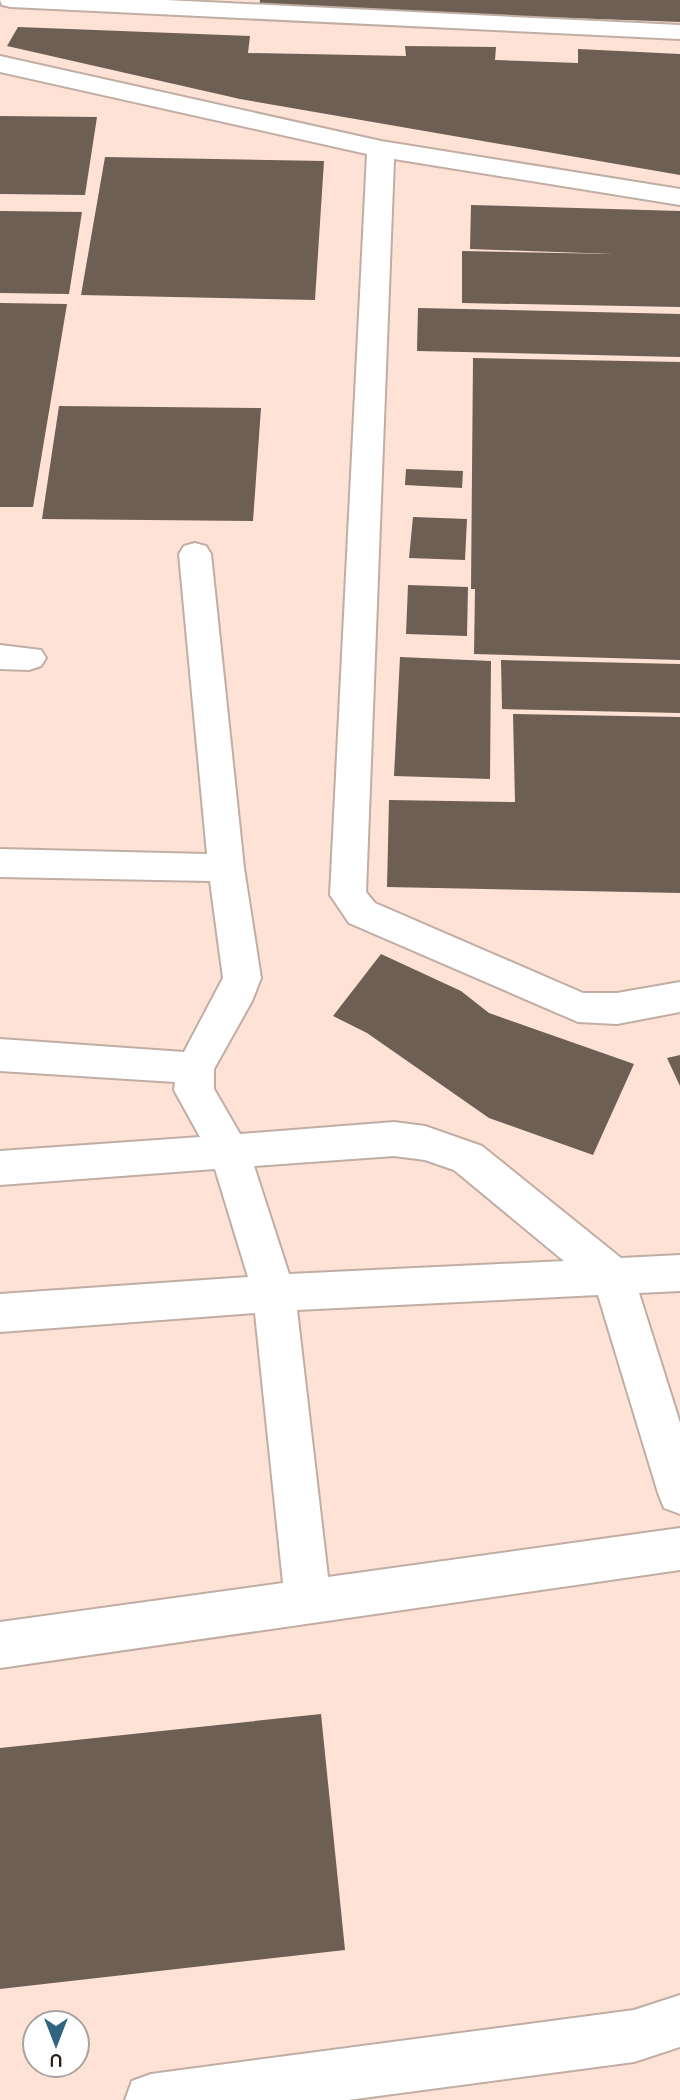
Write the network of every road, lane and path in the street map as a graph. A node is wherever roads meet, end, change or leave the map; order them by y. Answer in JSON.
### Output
{"nodes":[{"id":1,"x":11,"y":0,"type":"edge"},
{"id":2,"x":680,"y":32,"type":"edge"},
{"id":3,"x":0,"y":64,"type":"edge"},
{"id":4,"x":381,"y":149,"type":"junction"},
{"id":5,"x":680,"y":197,"type":"edge"},
{"id":6,"x":195,"y":554,"type":"dead end"},
{"id":7,"x":0,"y":863,"type":"edge"},
{"id":8,"x":226,"y":868,"type":"junction"},
{"id":9,"x":680,"y":997,"type":"edge"},
{"id":10,"x":0,"y":1055,"type":"edge"},
{"id":11,"x":195,"y":1068,"type":"junction"},
{"id":12,"x":229,"y":1151,"type":"junction"},
{"id":13,"x":0,"y":1168,"type":"edge"},
{"id":14,"x":680,"y":1273,"type":"edge"},
{"id":15,"x":612,"y":1276,"type":"junction"},
{"id":16,"x":274,"y":1293,"type":"junction"},
{"id":17,"x":0,"y":1313,"type":"edge"},
{"id":18,"x":680,"y":1493,"type":"edge"},
{"id":19,"x":680,"y":1549,"type":"edge"},
{"id":20,"x":309,"y":1602,"type":"junction"},
{"id":21,"x":0,"y":1645,"type":"edge"},
{"id":22,"x":680,"y":2021,"type":"edge"},
{"id":23,"x":151,"y":2100,"type":"edge"}],
"edges":[{"from":1,"to":2,"type":"lane"},
{"from":3,"to":4,"type":"lane"},
{"from":4,"to":5,"type":"lane"},
{"from":4,"to":9,"type":"lane"},
{"from":6,"to":8,"type":"lane"},
{"from":7,"to":8,"type":"lane"},
{"from":8,"to":11,"type":"lane"},
{"from":10,"to":11,"type":"lane"},
{"from":11,"to":12,"type":"lane"},
{"from":12,"to":13,"type":"lane"},
{"from":12,"to":15,"type":"lane"},
{"from":12,"to":16,"type":"lane"},
{"from":14,"to":15,"type":"lane"},
{"from":15,"to":16,"type":"lane"},
{"from":15,"to":18,"type":"lane"},
{"from":16,"to":17,"type":"lane"},
{"from":16,"to":20,"type":"lane"},
{"from":19,"to":20,"type":"lane"},
{"from":20,"to":21,"type":"lane"},
{"from":22,"to":23,"type":"lane"}]}
